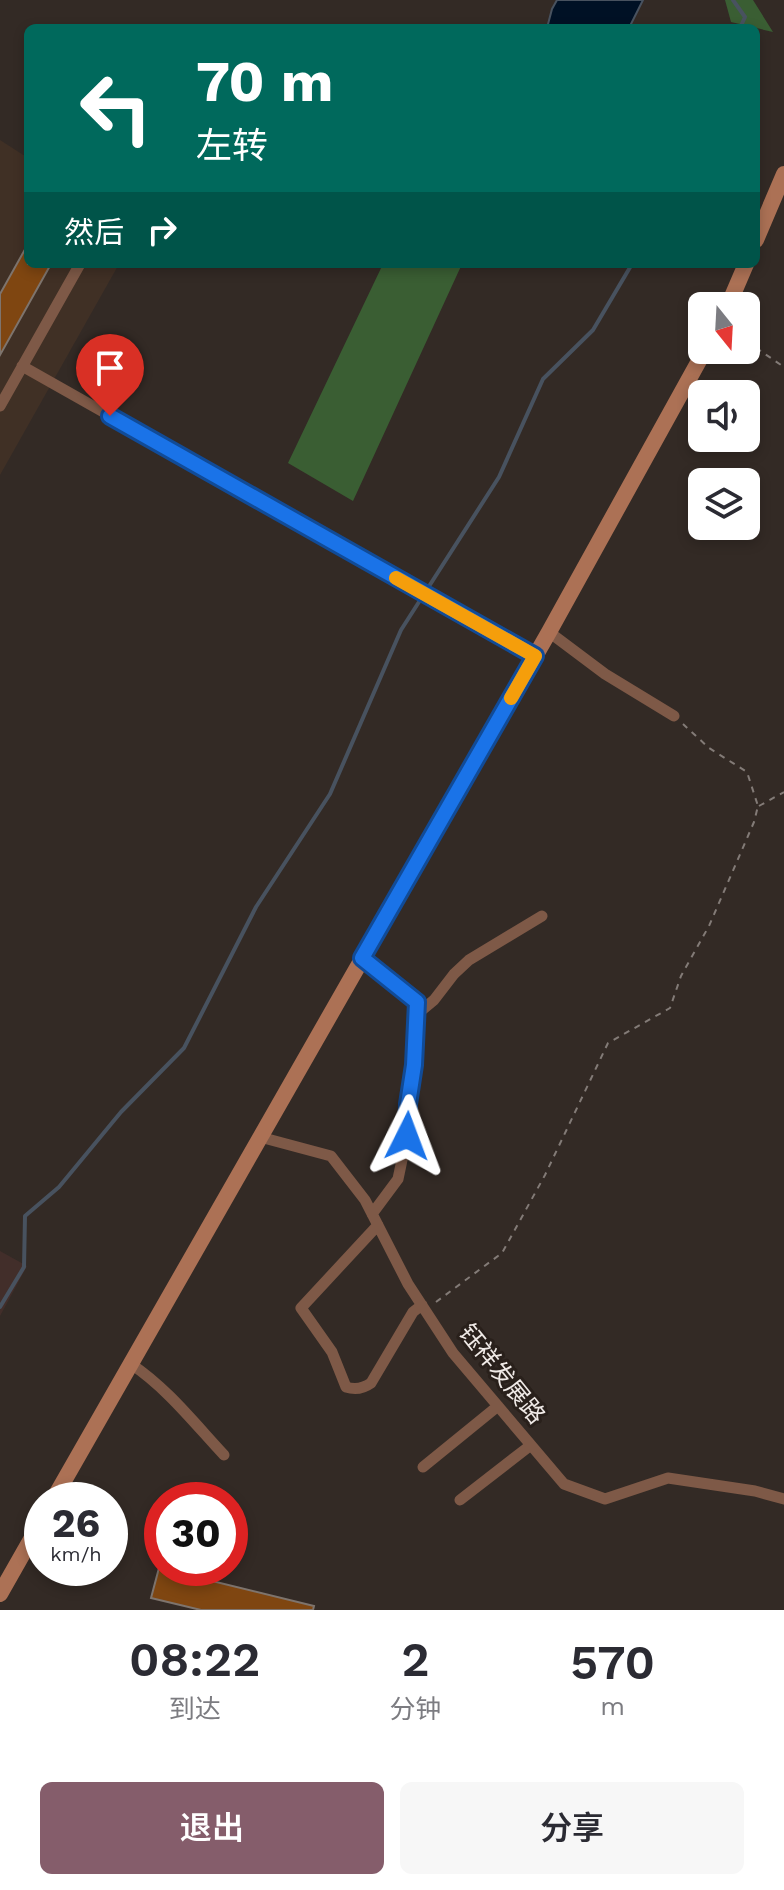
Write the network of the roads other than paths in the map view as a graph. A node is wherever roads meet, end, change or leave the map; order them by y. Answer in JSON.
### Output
{"nodes":[{"id":1,"x":784,"y":174,"type":"edge"},
{"id":2,"x":760,"y":231,"type":"edge"},
{"id":3,"x":78,"y":268,"type":"edge"},
{"id":4,"x":744,"y":268,"type":"edge"},
{"id":5,"x":734,"y":292,"type":"edge"},
{"id":6,"x":697,"y":364,"type":"edge"},
{"id":7,"x":22,"y":366,"type":"junction"},
{"id":8,"x":0,"y":406,"type":"edge"},
{"id":9,"x":549,"y":632,"type":"junction"},
{"id":10,"x":535,"y":656,"type":"junction"},
{"id":11,"x":674,"y":716,"type":"road end"},
{"id":12,"x":542,"y":916,"type":"dead end"},
{"id":13,"x":362,"y":958,"type":"junction"},
{"id":14,"x":416,"y":1015,"type":"junction"},
{"id":15,"x":260,"y":1137,"type":"junction"},
{"id":16,"x":375,"y":1219,"type":"junction"},
{"id":17,"x":424,"y":1308,"type":"junction"},
{"id":18,"x":131,"y":1364,"type":"junction"},
{"id":19,"x":498,"y":1406,"type":"junction"},
{"id":20,"x":531,"y":1445,"type":"junction"},
{"id":21,"x":224,"y":1455,"type":"dead end"},
{"id":22,"x":423,"y":1467,"type":"dead end"},
{"id":23,"x":63,"y":1482,"type":"edge"},
{"id":24,"x":784,"y":1499,"type":"edge"},
{"id":25,"x":460,"y":1500,"type":"dead end"},
{"id":26,"x":24,"y":1552,"type":"edge"},
{"id":27,"x":0,"y":1594,"type":"edge"}],
"edges":[{"from":1,"to":2,"type":"street"},
{"from":3,"to":7,"type":"street"},
{"from":4,"to":5,"type":"street"},
{"from":6,"to":9,"type":"street"},
{"from":7,"to":8,"type":"street"},
{"from":7,"to":10,"type":"street"},
{"from":9,"to":10,"type":"street"},
{"from":9,"to":11,"type":"street"},
{"from":10,"to":13,"type":"street"},
{"from":12,"to":14,"type":"street"},
{"from":13,"to":14,"type":"street"},
{"from":13,"to":15,"type":"street"},
{"from":14,"to":16,"type":"street"},
{"from":15,"to":16,"type":"street","name":"钰祥发展路"},
{"from":15,"to":18,"type":"street"},
{"from":16,"to":17,"type":"street","name":"钰祥发展路"},
{"from":16,"to":17,"type":"street"},
{"from":17,"to":19,"type":"street","name":"钰祥发展路"},
{"from":18,"to":21,"type":"street"},
{"from":18,"to":23,"type":"street"},
{"from":19,"to":20,"type":"street","name":"钰祥发展路"},
{"from":19,"to":22,"type":"street"},
{"from":20,"to":24,"type":"street","name":"钰祥发展路"},
{"from":20,"to":25,"type":"street"},
{"from":26,"to":27,"type":"street"}]}
